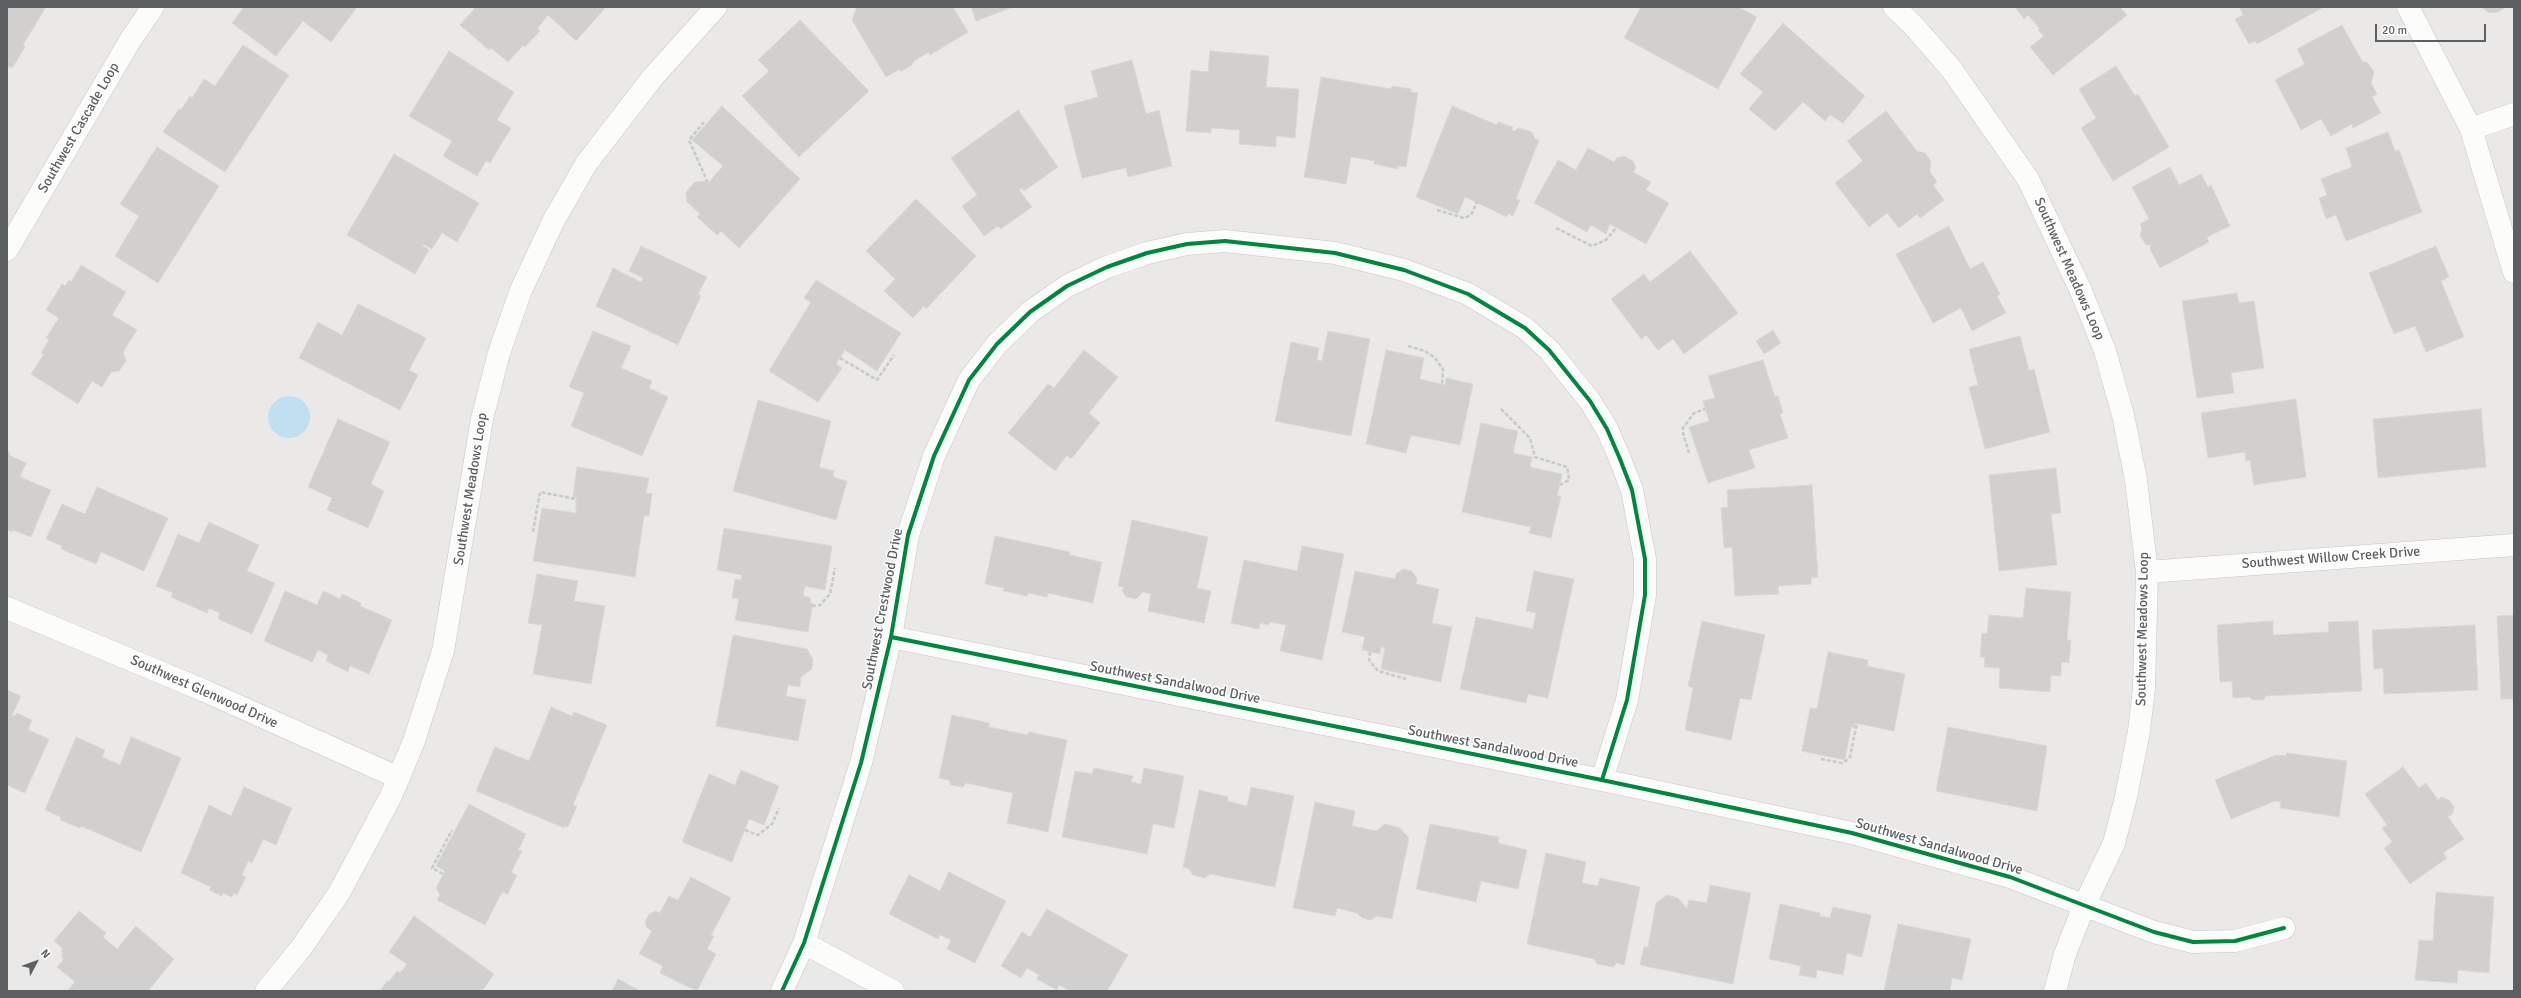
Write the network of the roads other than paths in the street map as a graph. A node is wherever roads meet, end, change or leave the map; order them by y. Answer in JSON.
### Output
{"nodes":[{"id":1,"x":153,"y":7,"type":"edge"},
{"id":2,"x":716,"y":7,"type":"edge"},
{"id":3,"x":1894,"y":7,"type":"edge"},
{"id":4,"x":2408,"y":7,"type":"edge"},
{"id":5,"x":2514,"y":114,"type":"edge"},
{"id":6,"x":2471,"y":129,"type":"junction"},
{"id":7,"x":7,"y":250,"type":"edge"},
{"id":8,"x":2514,"y":272,"type":"edge"},
{"id":9,"x":2514,"y":544,"type":"edge"},
{"id":10,"x":2148,"y":572,"type":"junction"},
{"id":11,"x":7,"y":608,"type":"edge"},
{"id":12,"x":891,"y":637,"type":"junction"},
{"id":13,"x":399,"y":778,"type":"junction"},
{"id":14,"x":1602,"y":780,"type":"junction"},
{"id":15,"x":2084,"y":906,"type":"junction"},
{"id":16,"x":2284,"y":928,"type":"dead end"},
{"id":17,"x":804,"y":942,"type":"junction"},
{"id":18,"x":266,"y":991,"type":"edge"},
{"id":19,"x":782,"y":991,"type":"edge"},
{"id":20,"x":893,"y":991,"type":"edge"},
{"id":21,"x":2055,"y":991,"type":"edge"}],
"edges":[{"from":1,"to":7,"type":"street","name":"Southwest Cascade Loop"},
{"from":2,"to":13,"type":"street","name":"Southwest Meadows Loop"},
{"from":3,"to":10,"type":"street","name":"Southwest Meadows Loop"},
{"from":4,"to":6,"type":"street"},
{"from":5,"to":6,"type":"street"},
{"from":6,"to":8,"type":"street"},
{"from":9,"to":10,"type":"street","name":"Southwest Willow Creek Drive"},
{"from":10,"to":15,"type":"street","name":"Southwest Meadows Loop"},
{"from":11,"to":13,"type":"street","name":"Southwest Glenwood Drive"},
{"from":12,"to":14,"type":"street","name":"Southwest Sandalwood Drive"},
{"from":12,"to":14,"type":"street","name":"Southwest Crestwood Drive"},
{"from":12,"to":17,"type":"street","name":"Southwest Crestwood Drive"},
{"from":13,"to":18,"type":"street","name":"Southwest Meadows Loop"},
{"from":14,"to":15,"type":"street","name":"Southwest Sandalwood Drive"},
{"from":15,"to":16,"type":"street","name":"Southwest Sandalwood Drive"},
{"from":15,"to":21,"type":"street","name":"Southwest Meadows Loop"},
{"from":17,"to":19,"type":"street","name":"Southwest Crestwood Drive"},
{"from":17,"to":20,"type":"street"}]}
